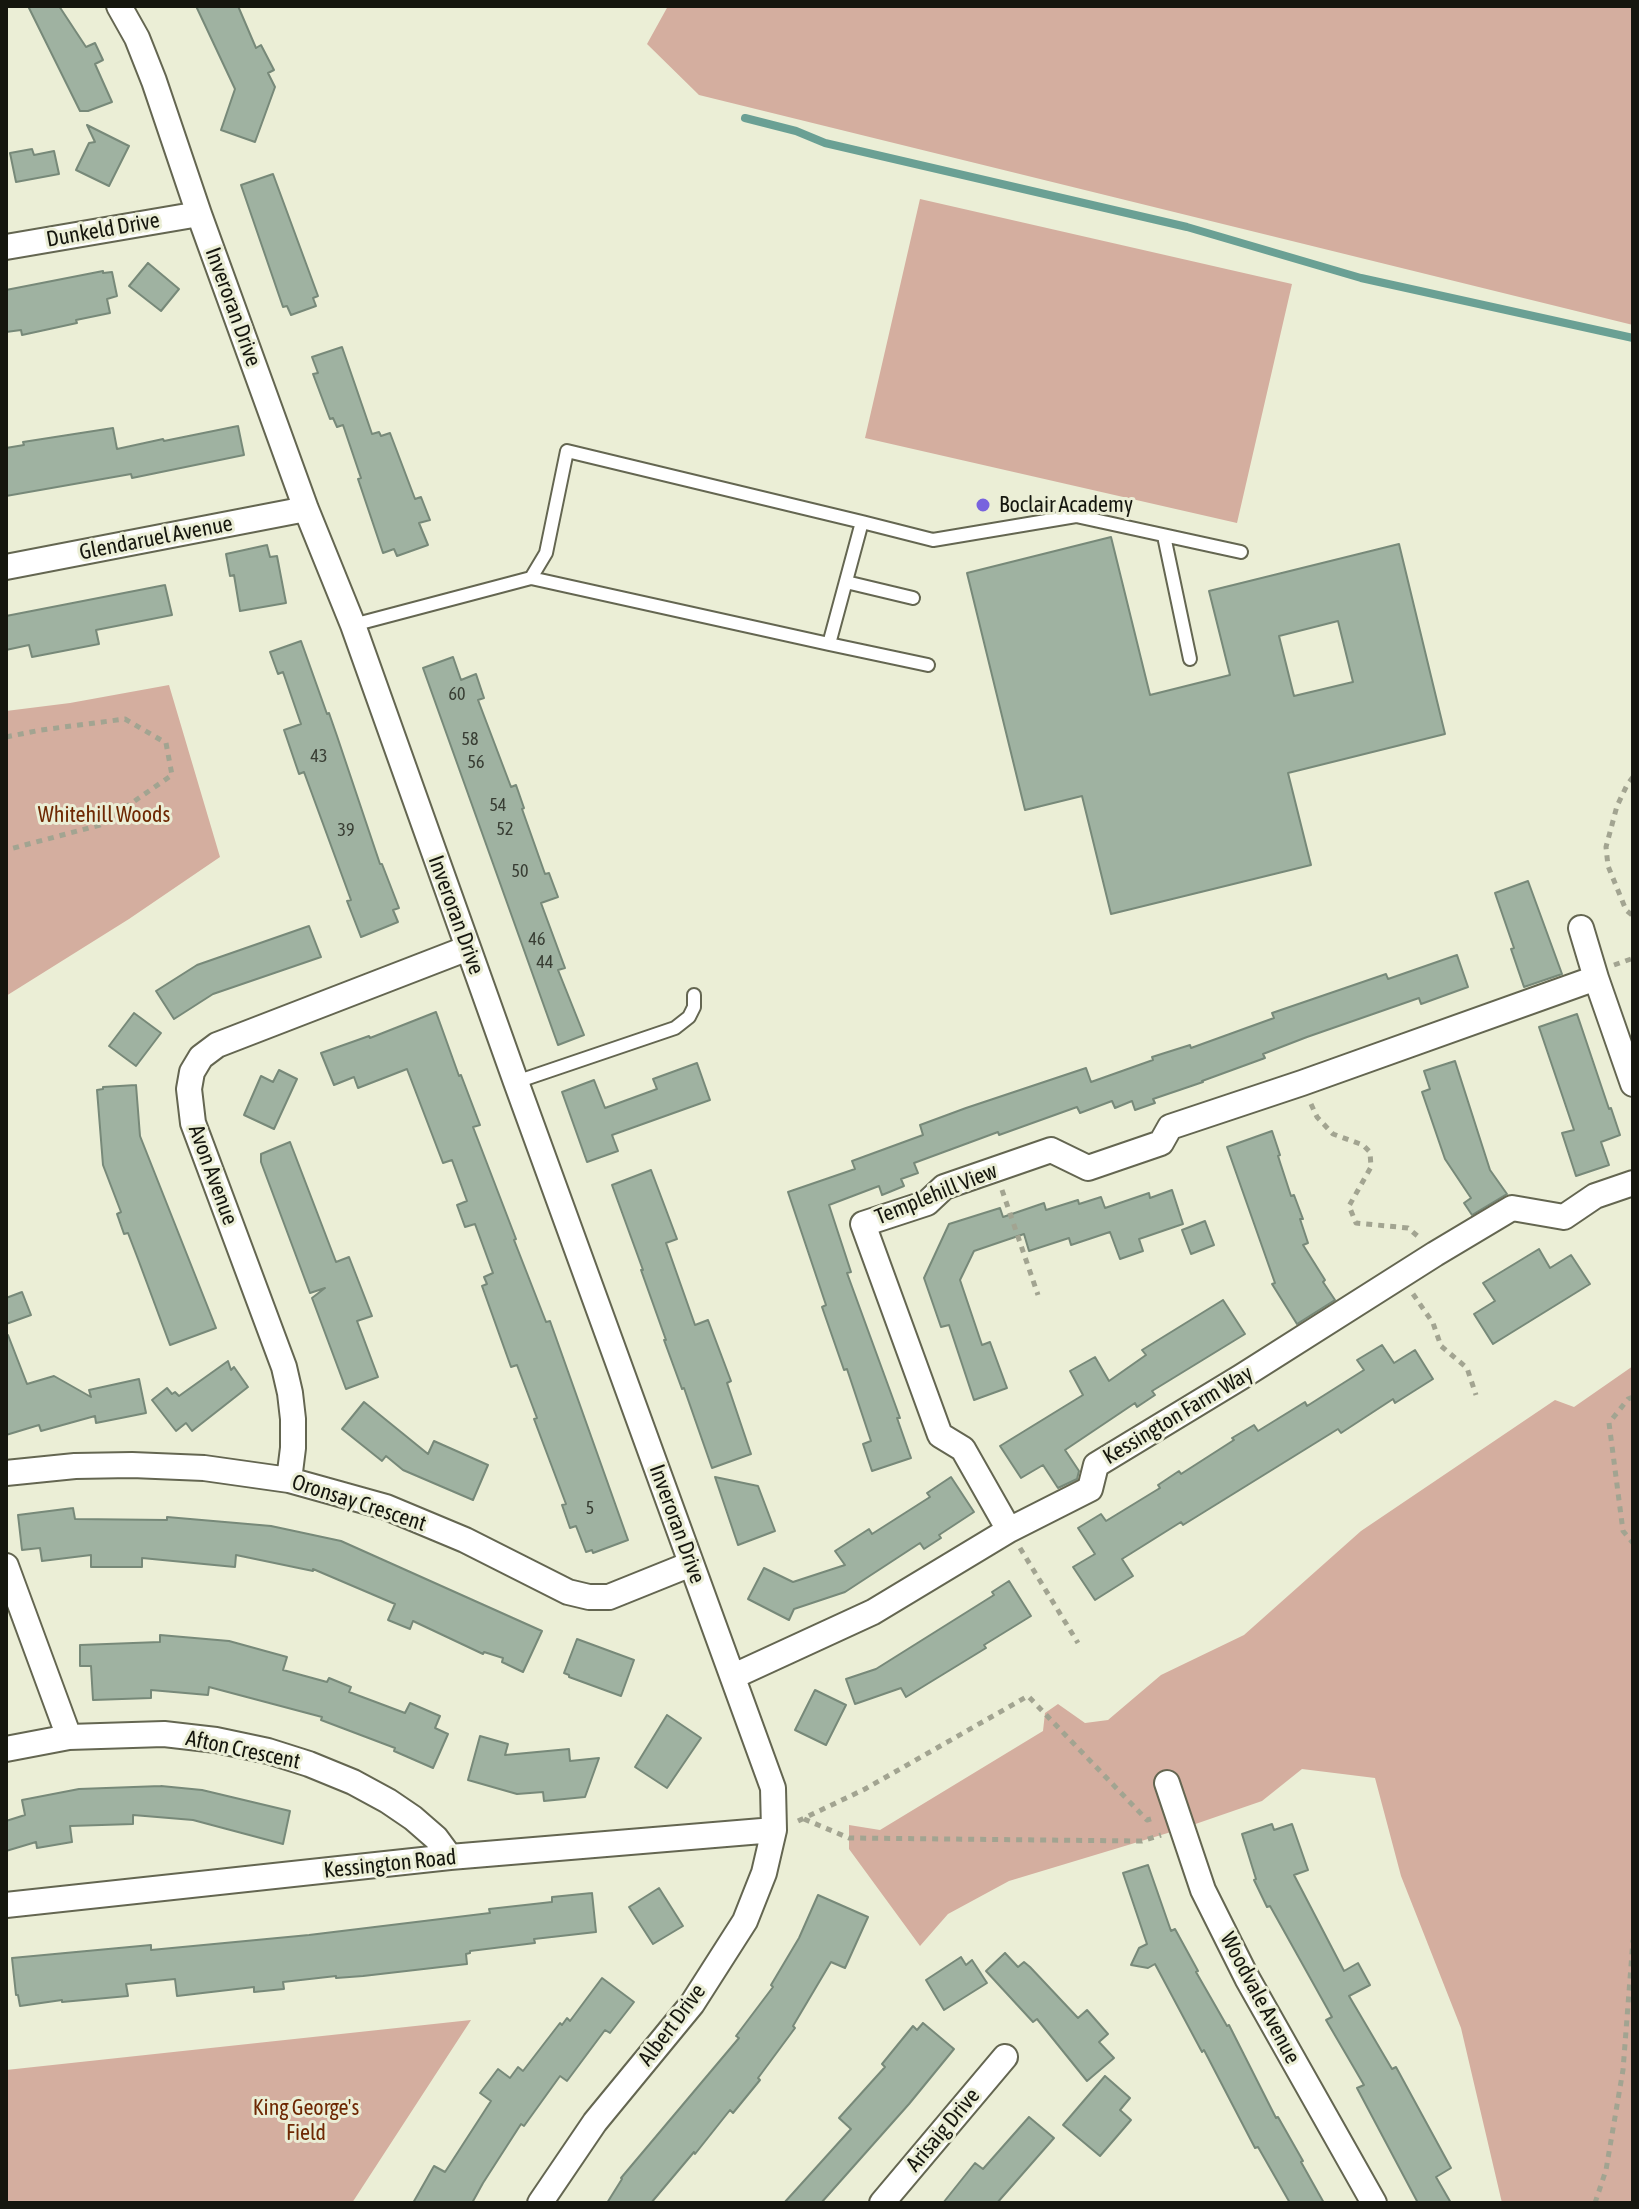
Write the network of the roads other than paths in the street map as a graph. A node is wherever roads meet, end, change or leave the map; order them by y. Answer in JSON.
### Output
{"nodes":[{"id":1,"x":119,"y":6,"type":"edge"},
{"id":2,"x":199,"y":214,"type":"junction"},
{"id":3,"x":6,"y":247,"type":"edge"},
{"id":4,"x":306,"y":509,"type":"junction"},
{"id":5,"x":862,"y":522,"type":"junction"},
{"id":6,"x":1164,"y":536,"type":"junction"},
{"id":7,"x":1241,"y":552,"type":"dead end"},
{"id":8,"x":6,"y":567,"type":"edge"},
{"id":9,"x":531,"y":578,"type":"junction"},
{"id":10,"x":846,"y":582,"type":"junction"},
{"id":11,"x":913,"y":598,"type":"dead end"},
{"id":12,"x":353,"y":625,"type":"junction"},
{"id":13,"x":829,"y":644,"type":"junction"},
{"id":14,"x":1190,"y":659,"type":"dead end"},
{"id":15,"x":928,"y":665,"type":"dead end"},
{"id":16,"x":1581,"y":928,"type":"dead end"},
{"id":17,"x":468,"y":948,"type":"junction"},
{"id":18,"x":1596,"y":978,"type":"junction"},
{"id":19,"x":694,"y":995,"type":"dead end"},
{"id":20,"x":516,"y":1082,"type":"junction"},
{"id":21,"x":1633,"y":1084,"type":"edge"},
{"id":22,"x":1633,"y":1183,"type":"edge"},
{"id":23,"x":6,"y":1473,"type":"edge"},
{"id":24,"x":289,"y":1480,"type":"junction"},
{"id":25,"x":1009,"y":1530,"type":"junction"},
{"id":26,"x":691,"y":1564,"type":"junction"},
{"id":27,"x":6,"y":1566,"type":"edge"},
{"id":28,"x":734,"y":1676,"type":"junction"},
{"id":29,"x":69,"y":1737,"type":"junction"},
{"id":30,"x":6,"y":1749,"type":"edge"},
{"id":31,"x":1167,"y":1783,"type":"dead end"},
{"id":32,"x":774,"y":1830,"type":"junction"},
{"id":33,"x":450,"y":1857,"type":"junction"},
{"id":34,"x":6,"y":1905,"type":"edge"},
{"id":35,"x":1005,"y":2057,"type":"dead end"},
{"id":36,"x":540,"y":2203,"type":"edge"},
{"id":37,"x":882,"y":2203,"type":"edge"},
{"id":38,"x":1374,"y":2203,"type":"edge"}],
"edges":[{"from":1,"to":2,"type":"street","name":"Inveroran Drive"},
{"from":2,"to":3,"type":"street","name":"Dunkeld Drive"},
{"from":2,"to":4,"type":"street","name":"Inveroran Drive"},
{"from":4,"to":8,"type":"street","name":"Glendaruel Avenue"},
{"from":4,"to":12,"type":"street","name":"Inveroran Drive"},
{"from":5,"to":6,"type":"lane"},
{"from":5,"to":9,"type":"lane"},
{"from":5,"to":10,"type":"lane"},
{"from":6,"to":7,"type":"lane"},
{"from":6,"to":14,"type":"lane"},
{"from":9,"to":12,"type":"lane"},
{"from":9,"to":13,"type":"lane"},
{"from":10,"to":11,"type":"lane"},
{"from":10,"to":13,"type":"lane"},
{"from":12,"to":17,"type":"street","name":"Inveroran Drive"},
{"from":13,"to":15,"type":"lane"},
{"from":16,"to":18,"type":"street"},
{"from":17,"to":20,"type":"street","name":"Inveroran Drive"},
{"from":17,"to":24,"type":"street","name":"Avon Avenue"},
{"from":18,"to":21,"type":"street"},
{"from":18,"to":25,"type":"street","name":"Templehill View"},
{"from":19,"to":20,"type":"lane"},
{"from":20,"to":26,"type":"street","name":"Inveroran Drive"},
{"from":22,"to":25,"type":"street","name":"Kessington Farm Way"},
{"from":23,"to":24,"type":"street","name":"Oronsay Crescent"},
{"from":24,"to":26,"type":"street","name":"Oronsay Crescent"},
{"from":25,"to":28,"type":"street","name":"Kessington Farm Way"},
{"from":26,"to":28,"type":"street","name":"Inveroran Drive"},
{"from":27,"to":29,"type":"street"},
{"from":28,"to":32,"type":"street","name":"Inveroran Drive"},
{"from":29,"to":30,"type":"street","name":"Afton Crescent"},
{"from":29,"to":33,"type":"street","name":"Afton Crescent"},
{"from":31,"to":38,"type":"street","name":"Woodvale Avenue"},
{"from":32,"to":33,"type":"street","name":"Kessington Road"},
{"from":32,"to":36,"type":"street","name":"Albert Drive"},
{"from":33,"to":34,"type":"street","name":"Kessington Road"},
{"from":35,"to":37,"type":"street","name":"Arisaig Drive"}]}
